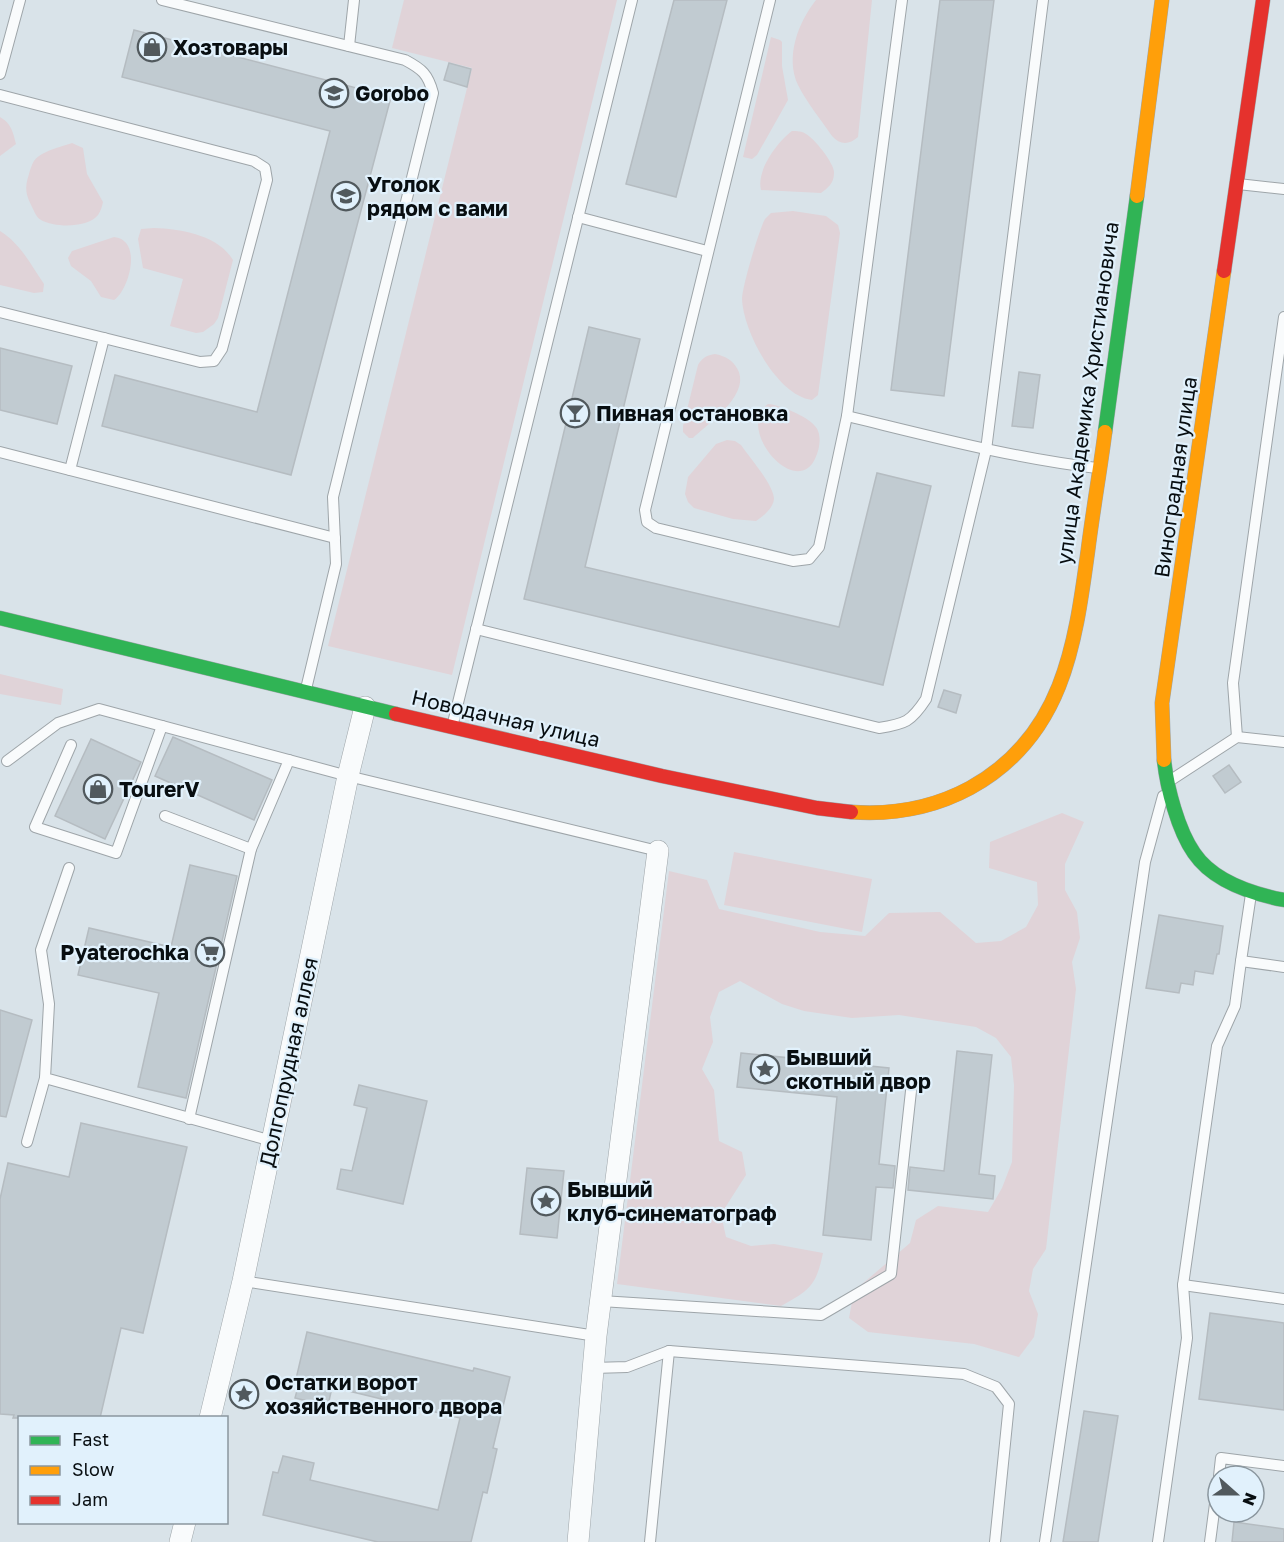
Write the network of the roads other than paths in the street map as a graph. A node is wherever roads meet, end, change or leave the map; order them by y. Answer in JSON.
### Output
{"nodes":[{"id":1,"x":20,"y":0,"type":"edge"},
{"id":2,"x":162,"y":0,"type":"edge"},
{"id":3,"x":354,"y":0,"type":"edge"},
{"id":4,"x":632,"y":0,"type":"edge"},
{"id":5,"x":770,"y":0,"type":"edge"},
{"id":6,"x":902,"y":0,"type":"edge"},
{"id":7,"x":1043,"y":0,"type":"edge"},
{"id":8,"x":1162,"y":0,"type":"edge"},
{"id":9,"x":1263,"y":0,"type":"edge"},
{"id":10,"x":350,"y":46,"type":"junction"},
{"id":11,"x":0,"y":74,"type":"edge"},
{"id":12,"x":0,"y":95,"type":"edge"},
{"id":13,"x":1237,"y":183,"type":"junction"},
{"id":14,"x":1284,"y":189,"type":"edge"},
{"id":15,"x":578,"y":217,"type":"junction"},
{"id":16,"x":707,"y":251,"type":"junction"},
{"id":17,"x":0,"y":312,"type":"edge"},
{"id":18,"x":1284,"y":317,"type":"edge"},
{"id":19,"x":104,"y":338,"type":"junction"},
{"id":20,"x":847,"y":416,"type":"junction"},
{"id":21,"x":987,"y":450,"type":"junction"},
{"id":22,"x":0,"y":452,"type":"edge"},
{"id":23,"x":1100,"y":468,"type":"junction"},
{"id":24,"x":70,"y":470,"type":"junction"},
{"id":25,"x":335,"y":538,"type":"junction"},
{"id":26,"x":0,"y":618,"type":"edge"},
{"id":27,"x":476,"y":629,"type":"junction"},
{"id":28,"x":306,"y":693,"type":"junction"},
{"id":29,"x":365,"y":707,"type":"junction"},
{"id":30,"x":162,"y":726,"type":"junction"},
{"id":31,"x":452,"y":727,"type":"junction"},
{"id":32,"x":1237,"y":737,"type":"junction"},
{"id":33,"x":1284,"y":742,"type":"edge"},
{"id":34,"x":71,"y":745,"type":"dead end"},
{"id":35,"x":290,"y":760,"type":"junction"},
{"id":36,"x":7,"y":761,"type":"dead end"},
{"id":37,"x":1000,"y":771,"type":"joint"},
{"id":38,"x":348,"y":776,"type":"junction"},
{"id":39,"x":1166,"y":784,"type":"junction"},
{"id":40,"x":165,"y":816,"type":"dead end"},
{"id":41,"x":251,"y":849,"type":"junction"},
{"id":42,"x":658,"y":851,"type":"joint"},
{"id":43,"x":69,"y":868,"type":"dead end"},
{"id":44,"x":1251,"y":891,"type":"junction"},
{"id":45,"x":1284,"y":900,"type":"edge"},
{"id":46,"x":1241,"y":961,"type":"junction"},
{"id":47,"x":1284,"y":967,"type":"edge"},
{"id":48,"x":45,"y":1078,"type":"junction"},
{"id":49,"x":911,"y":1091,"type":"dead end"},
{"id":50,"x":189,"y":1119,"type":"junction"},
{"id":51,"x":272,"y":1141,"type":"junction"},
{"id":52,"x":27,"y":1142,"type":"dead end"},
{"id":53,"x":243,"y":1281,"type":"junction"},
{"id":54,"x":1183,"y":1285,"type":"junction"},
{"id":55,"x":1284,"y":1299,"type":"edge"},
{"id":56,"x":601,"y":1300,"type":"junction"},
{"id":57,"x":597,"y":1335,"type":"junction"},
{"id":58,"x":669,"y":1351,"type":"junction"},
{"id":59,"x":593,"y":1368,"type":"junction"},
{"id":60,"x":210,"y":1416,"type":"edge"},
{"id":61,"x":1220,"y":1464,"type":"edge"},
{"id":62,"x":1284,"y":1466,"type":"edge"},
{"id":63,"x":184,"y":1524,"type":"edge"},
{"id":64,"x":1212,"y":1524,"type":"edge"},
{"id":65,"x":180,"y":1542,"type":"edge"},
{"id":66,"x":579,"y":1542,"type":"edge"},
{"id":67,"x":650,"y":1542,"type":"edge"},
{"id":68,"x":995,"y":1542,"type":"edge"},
{"id":69,"x":1045,"y":1542,"type":"edge"},
{"id":70,"x":1158,"y":1542,"type":"edge"},
{"id":71,"x":1210,"y":1542,"type":"edge"}],
"edges":[{"from":1,"to":11,"type":"lane"},
{"from":2,"to":10,"type":"lane"},
{"from":3,"to":10,"type":"lane"},
{"from":4,"to":15,"type":"lane"},
{"from":5,"to":16,"type":"lane"},
{"from":6,"to":20,"type":"lane"},
{"from":7,"to":21,"type":"lane"},
{"from":8,"to":23,"type":"street","name":"улица Академика Христиановича"},
{"from":9,"to":13,"type":"street","name":"Виноградная улица"},
{"from":10,"to":25,"type":"lane"},
{"from":12,"to":19,"type":"lane"},
{"from":13,"to":14,"type":"lane"},
{"from":13,"to":39,"type":"street","name":"Виноградная улица"},
{"from":15,"to":16,"type":"lane"},
{"from":15,"to":27,"type":"lane"},
{"from":16,"to":20,"type":"lane"},
{"from":17,"to":19,"type":"lane"},
{"from":18,"to":32,"type":"lane"},
{"from":19,"to":24,"type":"lane"},
{"from":20,"to":21,"type":"lane"},
{"from":21,"to":23,"type":"lane"},
{"from":21,"to":27,"type":"lane"},
{"from":22,"to":24,"type":"lane"},
{"from":23,"to":37,"type":"street","name":"улица Академика Христиановича"},
{"from":24,"to":25,"type":"lane"},
{"from":25,"to":28,"type":"lane"},
{"from":26,"to":28,"type":"street","name":"Новодачная улица"},
{"from":27,"to":31,"type":"lane"},
{"from":28,"to":29,"type":"street","name":"Новодачная улица"},
{"from":29,"to":31,"type":"street","name":"Новодачная улица"},
{"from":29,"to":38,"type":"street","name":"Долгопрудная аллея"},
{"from":30,"to":34,"type":"lane"},
{"from":30,"to":35,"type":"lane"},
{"from":30,"to":36,"type":"lane"},
{"from":31,"to":37,"type":"street","name":"Новодачная улица"},
{"from":32,"to":33,"type":"lane"},
{"from":32,"to":39,"type":"lane"},
{"from":35,"to":38,"type":"lane"},
{"from":35,"to":41,"type":"lane"},
{"from":38,"to":42,"type":"lane"},
{"from":38,"to":51,"type":"street","name":"Долгопрудная аллея"},
{"from":39,"to":44,"type":"street","name":"Виноградная улица"},
{"from":39,"to":69,"type":"lane"},
{"from":40,"to":41,"type":"lane"},
{"from":41,"to":50,"type":"lane"},
{"from":42,"to":56,"type":"street"},
{"from":43,"to":48,"type":"lane"},
{"from":44,"to":45,"type":"street","name":"Виноградная улица"},
{"from":44,"to":46,"type":"lane"},
{"from":46,"to":47,"type":"lane"},
{"from":46,"to":54,"type":"lane"},
{"from":48,"to":50,"type":"lane"},
{"from":48,"to":52,"type":"lane"},
{"from":49,"to":56,"type":"lane"},
{"from":50,"to":51,"type":"lane"},
{"from":51,"to":53,"type":"street","name":"Долгопрудная аллея"},
{"from":53,"to":57,"type":"lane"},
{"from":53,"to":60,"type":"street","name":"Долгопрудная аллея"},
{"from":54,"to":55,"type":"lane"},
{"from":54,"to":70,"type":"lane"},
{"from":56,"to":57,"type":"street"},
{"from":57,"to":59,"type":"street"},
{"from":58,"to":59,"type":"lane"},
{"from":58,"to":67,"type":"lane"},
{"from":58,"to":68,"type":"lane"},
{"from":59,"to":66,"type":"street"},
{"from":61,"to":62,"type":"lane"},
{"from":63,"to":65,"type":"street"},
{"from":64,"to":71,"type":"lane"}]}
